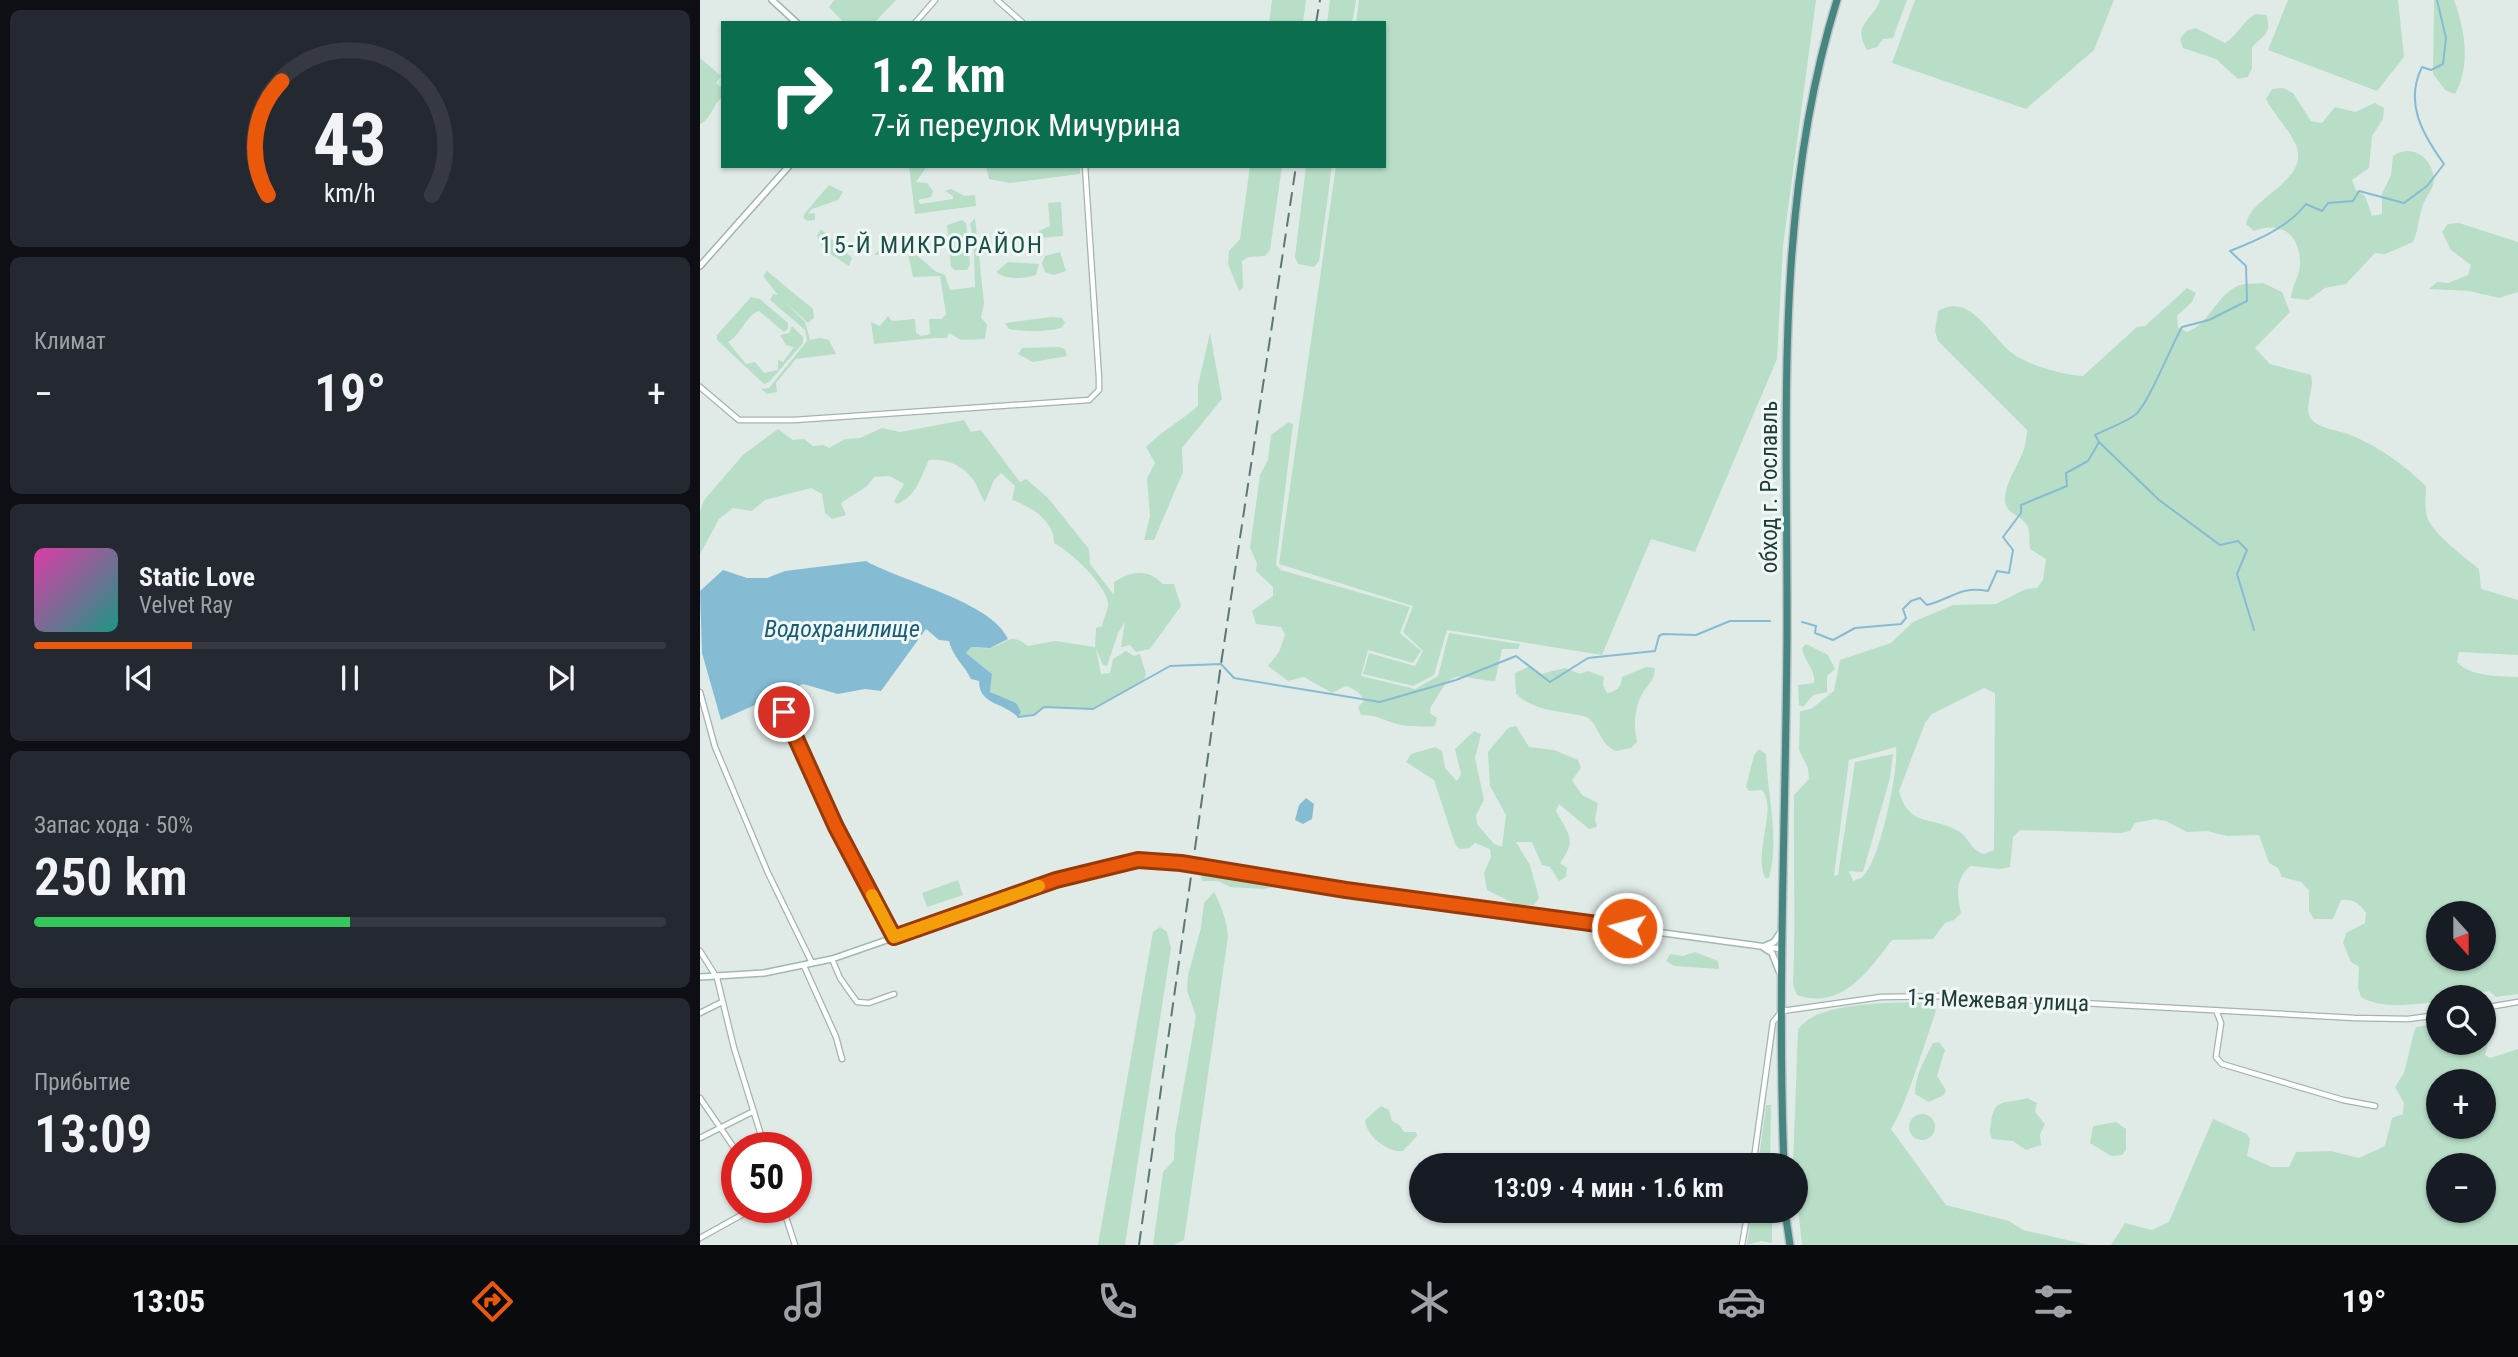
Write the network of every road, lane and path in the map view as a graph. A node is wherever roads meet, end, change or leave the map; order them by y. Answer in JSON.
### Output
{"nodes":[{"id":1,"x":772,"y":0,"type":"edge"},
{"id":2,"x":935,"y":0,"type":"edge"},
{"id":3,"x":997,"y":0,"type":"edge"},
{"id":4,"x":1837,"y":0,"type":"edge"},
{"id":5,"x":795,"y":21,"type":"edge"},
{"id":6,"x":917,"y":21,"type":"edge"},
{"id":7,"x":1021,"y":21,"type":"edge"},
{"id":8,"x":787,"y":168,"type":"edge"},
{"id":9,"x":1085,"y":168,"type":"edge"},
{"id":10,"x":700,"y":266,"type":"edge"},
{"id":11,"x":700,"y":387,"type":"edge"},
{"id":12,"x":700,"y":692,"type":"edge"},
{"id":13,"x":784,"y":712,"type":"dead end"},
{"id":14,"x":1782,"y":930,"type":"junction"},
{"id":15,"x":894,"y":937,"type":"junction"},
{"id":16,"x":1762,"y":946,"type":"junction"},
{"id":17,"x":1782,"y":949,"type":"junction"},
{"id":18,"x":700,"y":951,"type":"edge"},
{"id":19,"x":832,"y":959,"type":"junction"},
{"id":20,"x":812,"y":964,"type":"junction"},
{"id":21,"x":804,"y":966,"type":"junction"},
{"id":22,"x":700,"y":977,"type":"edge"},
{"id":23,"x":717,"y":978,"type":"junction"},
{"id":24,"x":1781,"y":978,"type":"junction"},
{"id":25,"x":894,"y":994,"type":"dead end"},
{"id":26,"x":722,"y":1002,"type":"junction"},
{"id":27,"x":2518,"y":1002,"type":"edge"},
{"id":28,"x":2496,"y":1006,"type":"edge"},
{"id":29,"x":2216,"y":1010,"type":"junction"},
{"id":30,"x":1782,"y":1011,"type":"junction"},
{"id":31,"x":700,"y":1013,"type":"edge"},
{"id":32,"x":2426,"y":1017,"type":"edge"},
{"id":33,"x":842,"y":1059,"type":"dead end"},
{"id":34,"x":700,"y":1098,"type":"edge"},
{"id":35,"x":2375,"y":1106,"type":"dead end"},
{"id":36,"x":754,"y":1111,"type":"junction"},
{"id":37,"x":721,"y":1126,"type":"junction"},
{"id":38,"x":725,"y":1132,"type":"edge"},
{"id":39,"x":760,"y":1132,"type":"edge"},
{"id":40,"x":700,"y":1138,"type":"edge"},
{"id":41,"x":1755,"y":1153,"type":"edge"},
{"id":42,"x":1784,"y":1153,"type":"edge"},
{"id":43,"x":727,"y":1223,"type":"edge"},
{"id":44,"x":788,"y":1223,"type":"edge"},
{"id":45,"x":1746,"y":1223,"type":"edge"},
{"id":46,"x":1787,"y":1223,"type":"edge"},
{"id":47,"x":700,"y":1238,"type":"edge"},
{"id":48,"x":795,"y":1245,"type":"edge"},
{"id":49,"x":1742,"y":1245,"type":"edge"},
{"id":50,"x":1790,"y":1245,"type":"edge"}],
"edges":[{"from":1,"to":5,"type":"main road"},
{"from":2,"to":6,"type":"street"},
{"from":3,"to":7,"type":"street"},
{"from":4,"to":14,"type":"highway","name":"обход г. Рославль"},
{"from":8,"to":10,"type":"main road"},
{"from":9,"to":11,"type":"street"},
{"from":12,"to":20,"type":"street"},
{"from":13,"to":15,"type":"street"},
{"from":14,"to":16,"type":"main road"},
{"from":14,"to":17,"type":"highway","name":"обход г. Рославль"},
{"from":15,"to":16,"type":"main road","bridge":true},
{"from":15,"to":19,"type":"main road"},
{"from":16,"to":17,"type":"main road"},
{"from":16,"to":24,"type":"main road"},
{"from":17,"to":24,"type":"highway","name":"обход г. Рославль"},
{"from":18,"to":23,"type":"street"},
{"from":19,"to":20,"type":"main road"},
{"from":19,"to":25,"type":"street"},
{"from":20,"to":21,"type":"main road"},
{"from":21,"to":23,"type":"main road"},
{"from":21,"to":33,"type":"street"},
{"from":22,"to":23,"type":"main road"},
{"from":23,"to":26,"type":"street"},
{"from":24,"to":30,"type":"highway","name":"обход г. Рославль"},
{"from":26,"to":31,"type":"street"},
{"from":26,"to":36,"type":"street"},
{"from":27,"to":28,"type":"street"},
{"from":29,"to":30,"type":"street","name":"1-я Межевая улица"},
{"from":29,"to":32,"type":"street","name":"1-я Межевая улица"},
{"from":29,"to":35,"type":"street"},
{"from":30,"to":41,"type":"street"},
{"from":30,"to":42,"type":"highway","name":"обход г. Рославль"},
{"from":34,"to":37,"type":"street"},
{"from":36,"to":37,"type":"street"},
{"from":36,"to":39,"type":"street"},
{"from":37,"to":38,"type":"street"},
{"from":37,"to":40,"type":"street"},
{"from":43,"to":47,"type":"street"},
{"from":44,"to":48,"type":"street"},
{"from":45,"to":49,"type":"street"},
{"from":46,"to":50,"type":"highway"}]}
